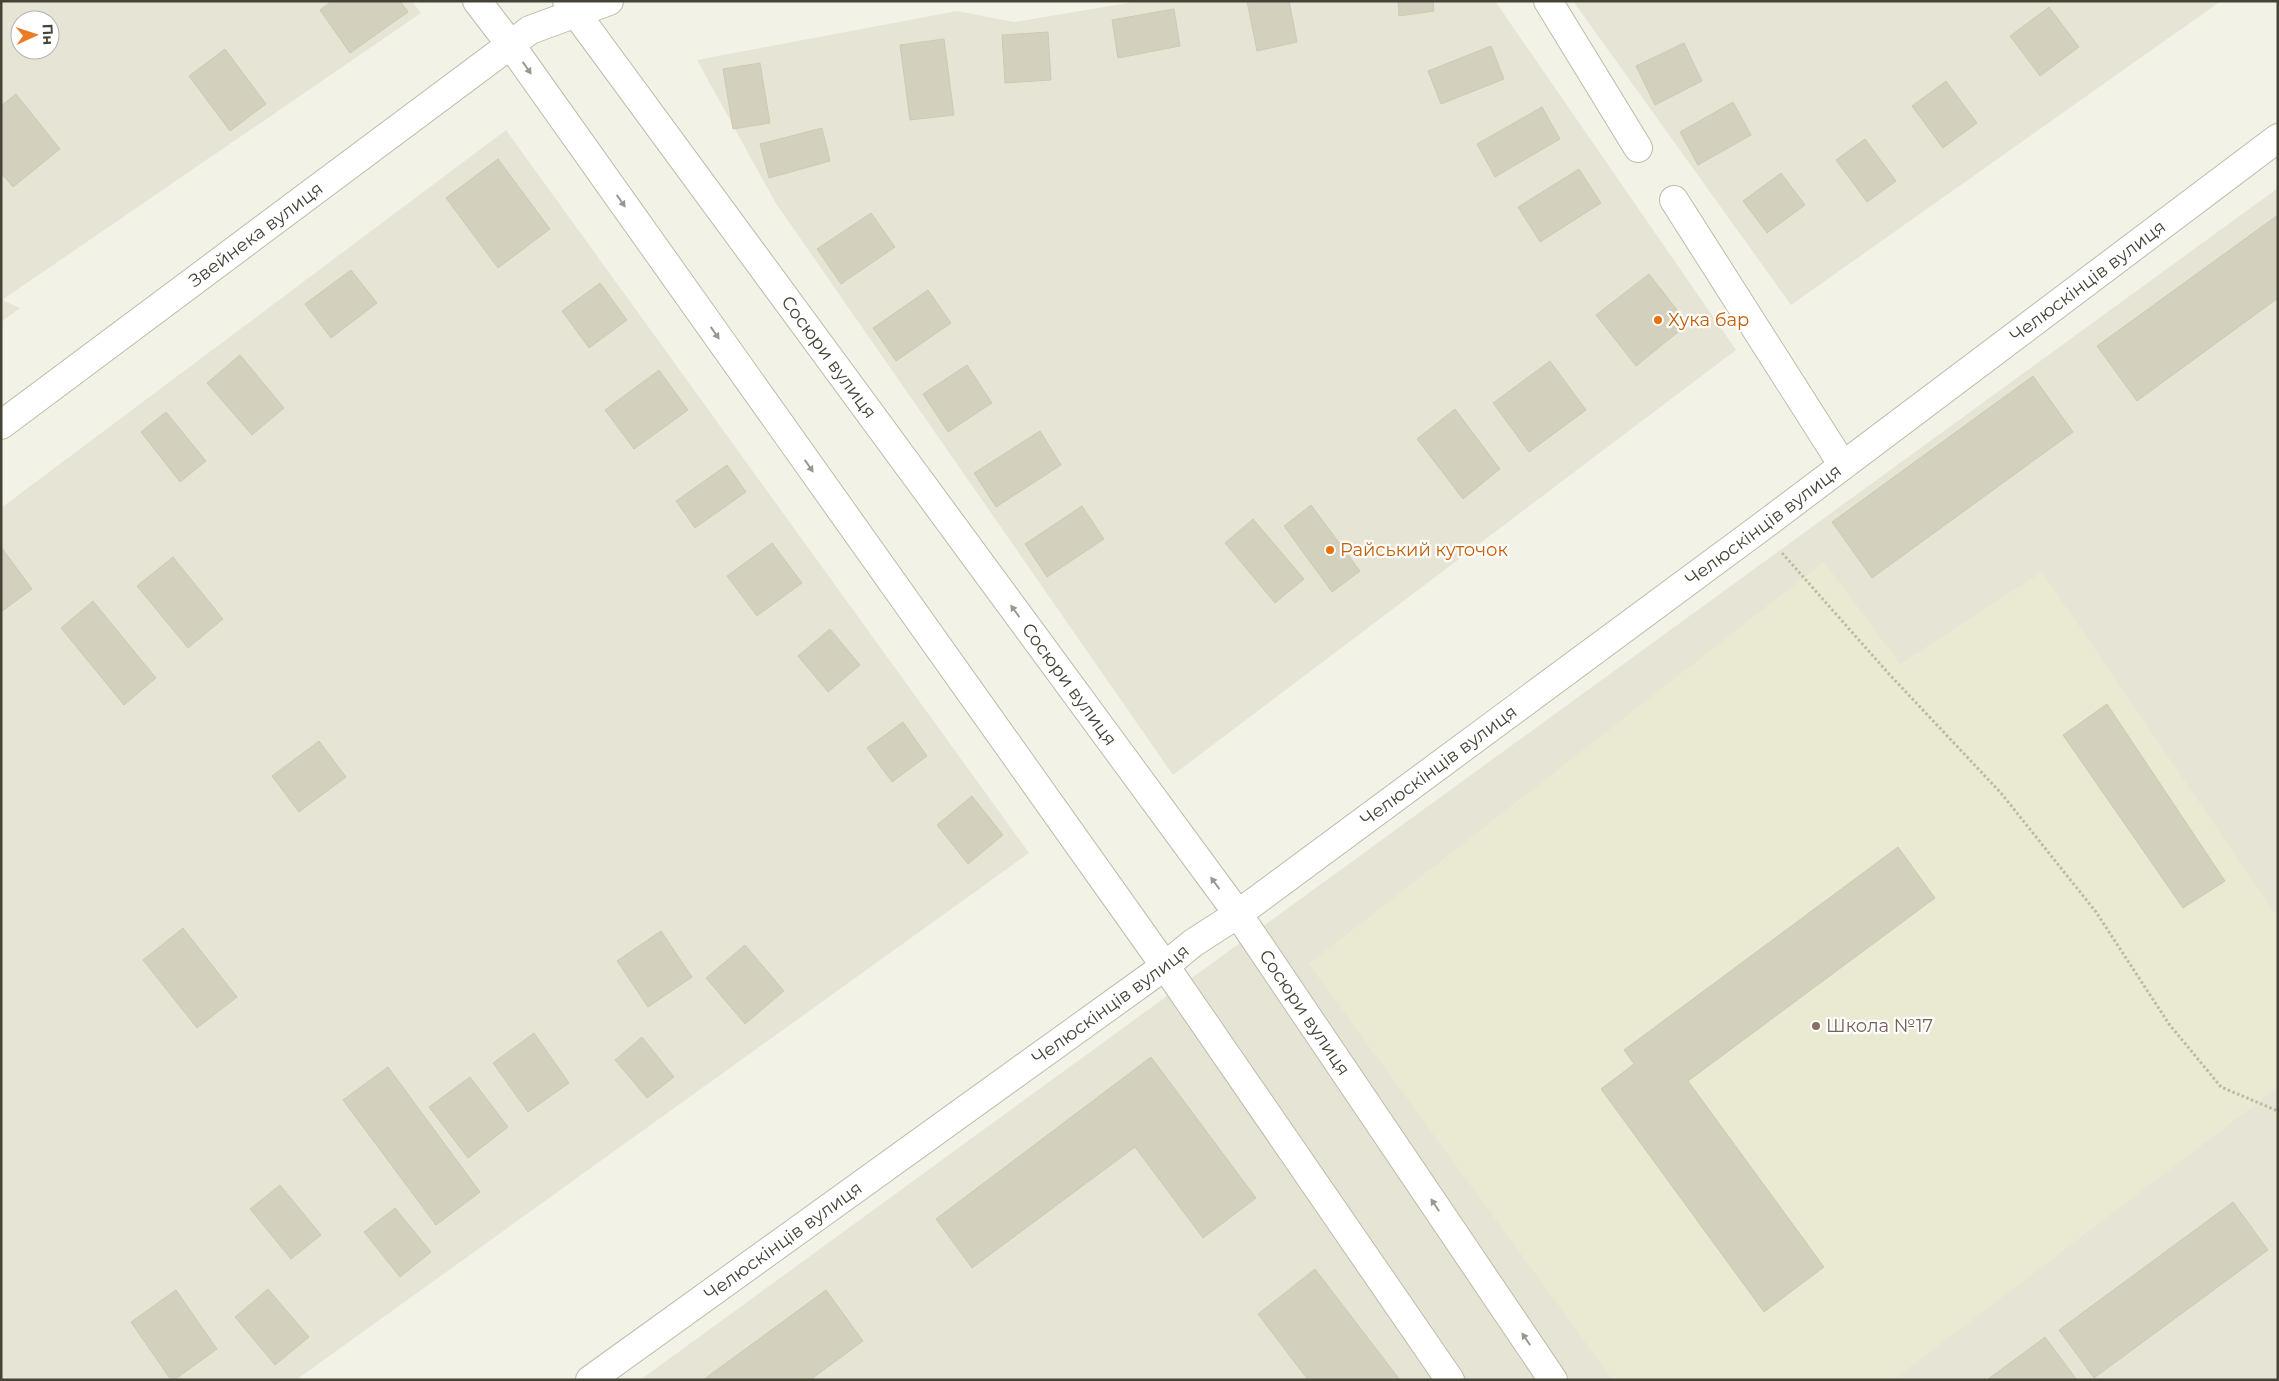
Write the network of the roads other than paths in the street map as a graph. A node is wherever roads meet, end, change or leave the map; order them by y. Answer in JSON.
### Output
{"nodes":[{"id":1,"x":477,"y":1,"type":"edge"},
{"id":2,"x":609,"y":1,"type":"edge"},
{"id":3,"x":1548,"y":1,"type":"edge"},
{"id":4,"x":572,"y":7,"type":"edge"},
{"id":5,"x":510,"y":44,"type":"junction"},
{"id":6,"x":2278,"y":138,"type":"edge"},
{"id":7,"x":1638,"y":148,"type":"dead end"},
{"id":8,"x":1674,"y":200,"type":"dead end"},
{"id":9,"x":1,"y":425,"type":"edge"},
{"id":10,"x":1842,"y":464,"type":"junction"},
{"id":11,"x":1238,"y":914,"type":"junction"},
{"id":12,"x":1165,"y":966,"type":"junction"},
{"id":13,"x":590,"y":1380,"type":"edge"},
{"id":14,"x":1450,"y":1380,"type":"edge"},
{"id":15,"x":1553,"y":1380,"type":"edge"}],
"edges":[{"from":1,"to":5,"type":"street"},
{"from":2,"to":4,"type":"street","name":"Звейнека вулиця"},
{"from":3,"to":7,"type":"street"},
{"from":4,"to":5,"type":"street","name":"Звейнека вулиця"},
{"from":11,"to":4,"type":"street","name":"Сосюри вулиця","one_way":true},
{"from":5,"to":9,"type":"street","name":"Звейнека вулиця"},
{"from":5,"to":12,"type":"street","one_way":true},
{"from":6,"to":10,"type":"street","name":"Челюскінців вулиця"},
{"from":8,"to":10,"type":"street"},
{"from":10,"to":11,"type":"street","name":"Челюскінців вулиця"},
{"from":11,"to":12,"type":"street","name":"Челюскінців вулиця"},
{"from":15,"to":11,"type":"street","name":"Сосюри вулиця","one_way":true},
{"from":12,"to":13,"type":"street","name":"Челюскінців вулиця"},
{"from":12,"to":14,"type":"street"}]}
